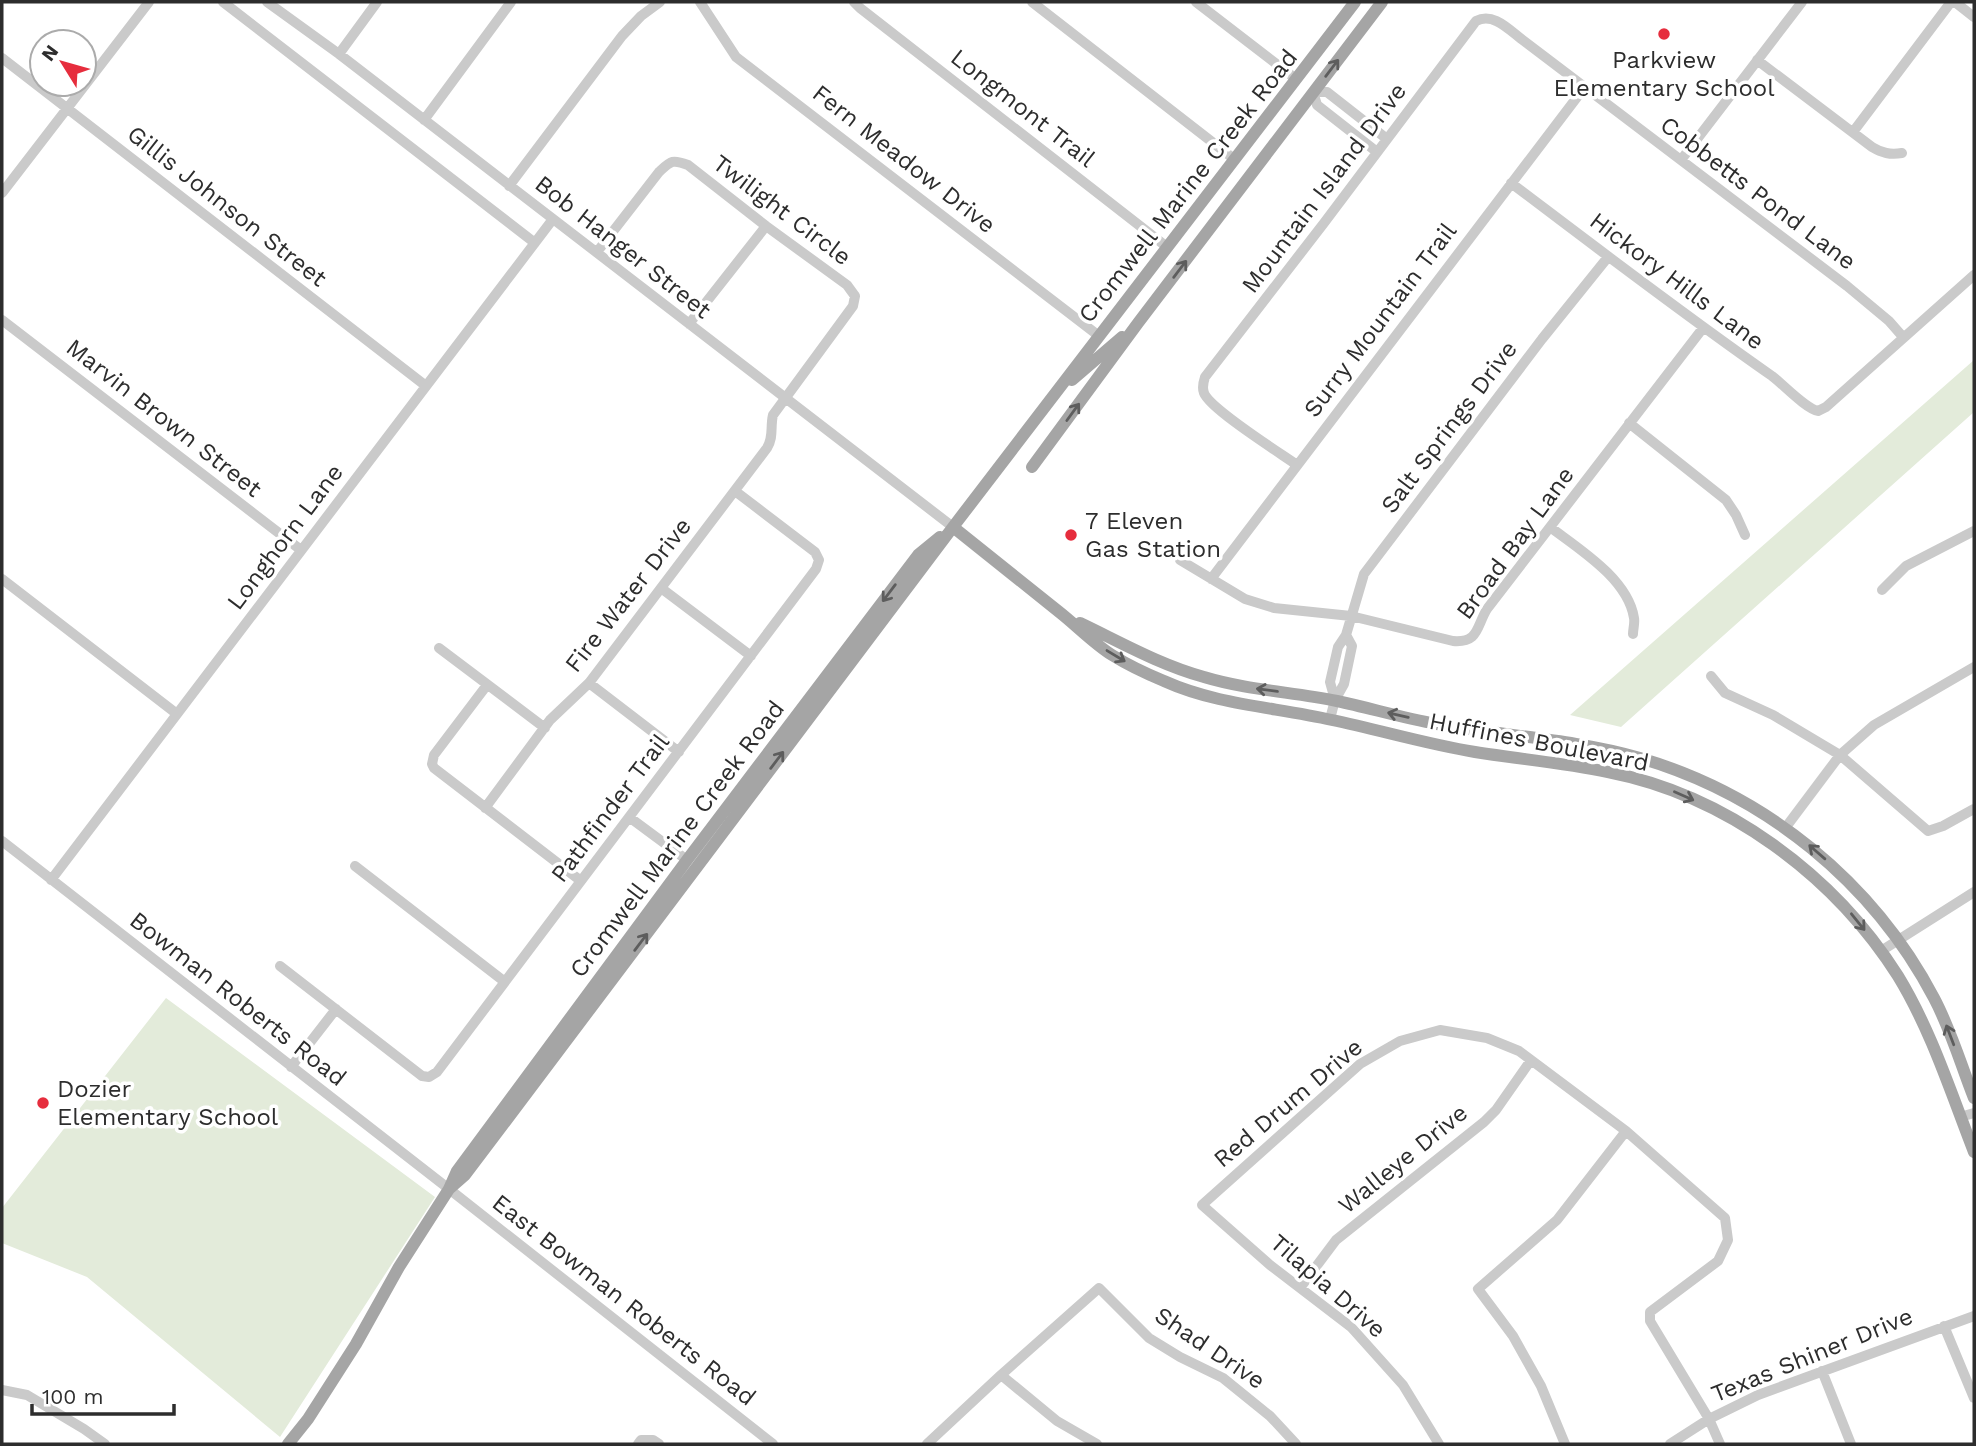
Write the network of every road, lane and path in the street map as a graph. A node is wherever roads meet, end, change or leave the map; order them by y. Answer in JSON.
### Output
{"nodes":[{"id":1,"x":149,"y":2,"type":"edge"},
{"id":2,"x":223,"y":2,"type":"edge"},
{"id":3,"x":267,"y":2,"type":"edge"},
{"id":4,"x":377,"y":2,"type":"edge"},
{"id":5,"x":511,"y":2,"type":"edge"},
{"id":6,"x":660,"y":2,"type":"edge"},
{"id":7,"x":699,"y":2,"type":"edge"},
{"id":8,"x":855,"y":2,"type":"edge"},
{"id":9,"x":1032,"y":2,"type":"edge"},
{"id":10,"x":1196,"y":2,"type":"edge"},
{"id":11,"x":1355,"y":2,"type":"edge"},
{"id":12,"x":1382,"y":2,"type":"edge"},
{"id":13,"x":1802,"y":2,"type":"edge"},
{"id":14,"x":1953,"y":2,"type":"edge"},
{"id":15,"x":1974,"y":17,"type":"edge"},
{"id":16,"x":339,"y":54,"type":"junction"},
{"id":17,"x":2,"y":58,"type":"edge"},
{"id":18,"x":1757,"y":60,"type":"junction"},
{"id":19,"x":1296,"y":79,"type":"junction"},
{"id":20,"x":1584,"y":88,"type":"junction"},
{"id":21,"x":1313,"y":92,"type":"junction"},
{"id":22,"x":66,"y":108,"type":"junction"},
{"id":23,"x":424,"y":120,"type":"junction"},
{"id":24,"x":1853,"y":132,"type":"junction"},
{"id":25,"x":1387,"y":139,"type":"junction"},
{"id":26,"x":1377,"y":152,"type":"junction"},
{"id":27,"x":1902,"y":153,"type":"dead end"},
{"id":28,"x":1234,"y":159,"type":"junction"},
{"id":29,"x":1681,"y":160,"type":"junction"},
{"id":30,"x":1511,"y":183,"type":"junction"},
{"id":31,"x":509,"y":186,"type":"junction"},
{"id":32,"x":2,"y":193,"type":"edge"},
{"id":33,"x":553,"y":219,"type":"junction"},
{"id":34,"x":766,"y":226,"type":"junction"},
{"id":35,"x":535,"y":243,"type":"junction"},
{"id":36,"x":1167,"y":247,"type":"junction"},
{"id":37,"x":597,"y":252,"type":"junction"},
{"id":38,"x":1608,"y":257,"type":"junction"},
{"id":39,"x":1974,"y":275,"type":"edge"},
{"id":40,"x":2,"y":320,"type":"edge"},
{"id":41,"x":1138,"y":323,"type":"junction"},
{"id":42,"x":689,"y":324,"type":"junction"},
{"id":43,"x":1703,"y":328,"type":"junction"},
{"id":44,"x":1099,"y":336,"type":"junction"},
{"id":45,"x":1903,"y":337,"type":"junction"},
{"id":46,"x":426,"y":386,"type":"junction"},
{"id":47,"x":1054,"y":395,"type":"junction"},
{"id":48,"x":784,"y":398,"type":"junction"},
{"id":49,"x":1629,"y":423,"type":"junction"},
{"id":50,"x":1297,"y":465,"type":"junction"},
{"id":51,"x":1032,"y":467,"type":"dead end"},
{"id":52,"x":735,"y":491,"type":"junction"},
{"id":53,"x":953,"y":527,"type":"junction"},
{"id":54,"x":1550,"y":527,"type":"junction"},
{"id":55,"x":1974,"y":531,"type":"edge"},
{"id":56,"x":1745,"y":535,"type":"dead end"},
{"id":57,"x":301,"y":550,"type":"junction"},
{"id":58,"x":1180,"y":559,"type":"dead end"},
{"id":59,"x":2,"y":579,"type":"edge"},
{"id":60,"x":1210,"y":579,"type":"junction"},
{"id":61,"x":661,"y":588,"type":"junction"},
{"id":62,"x":1882,"y":590,"type":"dead end"},
{"id":63,"x":1063,"y":614,"type":"junction"},
{"id":64,"x":1351,"y":616,"type":"junction"},
{"id":65,"x":1633,"y":634,"type":"dead end"},
{"id":66,"x":439,"y":648,"type":"dead end"},
{"id":67,"x":751,"y":656,"type":"junction"},
{"id":68,"x":1974,"y":667,"type":"edge"},
{"id":69,"x":1711,"y":676,"type":"dead end"},
{"id":70,"x":589,"y":683,"type":"junction"},
{"id":71,"x":487,"y":685,"type":"junction"},
{"id":72,"x":1335,"y":700,"type":"junction"},
{"id":73,"x":177,"y":714,"type":"junction"},
{"id":74,"x":1330,"y":719,"type":"junction"},
{"id":75,"x":545,"y":728,"type":"junction"},
{"id":76,"x":679,"y":752,"type":"junction"},
{"id":77,"x":1840,"y":755,"type":"junction"},
{"id":78,"x":485,"y":808,"type":"junction"},
{"id":79,"x":1974,"y":809,"type":"edge"},
{"id":80,"x":629,"y":817,"type":"junction"},
{"id":81,"x":1786,"y":827,"type":"junction"},
{"id":82,"x":2,"y":841,"type":"edge"},
{"id":83,"x":687,"y":860,"type":"junction"},
{"id":84,"x":355,"y":866,"type":"dead end"},
{"id":85,"x":51,"y":880,"type":"junction"},
{"id":86,"x":581,"y":881,"type":"junction"},
{"id":87,"x":1974,"y":892,"type":"edge"},
{"id":88,"x":1899,"y":940,"type":"junction"},
{"id":89,"x":1881,"y":951,"type":"junction"},
{"id":90,"x":280,"y":966,"type":"dead end"},
{"id":91,"x":505,"y":982,"type":"junction"},
{"id":92,"x":336,"y":1009,"type":"junction"},
{"id":93,"x":1531,"y":1060,"type":"junction"},
{"id":94,"x":291,"y":1067,"type":"junction"},
{"id":95,"x":1974,"y":1098,"type":"edge"},
{"id":96,"x":1974,"y":1113,"type":"edge"},
{"id":97,"x":1960,"y":1117,"type":"junction"},
{"id":98,"x":1626,"y":1131,"type":"junction"},
{"id":99,"x":1974,"y":1152,"type":"edge"},
{"id":100,"x":449,"y":1189,"type":"junction"},
{"id":101,"x":1202,"y":1205,"type":"joint"},
{"id":102,"x":1300,"y":1288,"type":"junction"},
{"id":103,"x":1974,"y":1316,"type":"edge"},
{"id":104,"x":1944,"y":1326,"type":"junction"},
{"id":105,"x":1822,"y":1371,"type":"junction"},
{"id":106,"x":1001,"y":1375,"type":"junction"},
{"id":107,"x":2,"y":1390,"type":"edge"},
{"id":108,"x":1974,"y":1398,"type":"edge"},
{"id":109,"x":1709,"y":1419,"type":"junction"},
{"id":110,"x":105,"y":1444,"type":"edge"},
{"id":111,"x":288,"y":1444,"type":"edge"},
{"id":112,"x":638,"y":1444,"type":"edge"},
{"id":113,"x":659,"y":1444,"type":"edge"},
{"id":114,"x":774,"y":1444,"type":"edge"},
{"id":115,"x":927,"y":1444,"type":"edge"},
{"id":116,"x":1097,"y":1444,"type":"edge"},
{"id":117,"x":1296,"y":1444,"type":"edge"},
{"id":118,"x":1439,"y":1444,"type":"edge"},
{"id":119,"x":1565,"y":1444,"type":"edge"},
{"id":120,"x":1670,"y":1444,"type":"edge"},
{"id":121,"x":1720,"y":1444,"type":"edge"},
{"id":122,"x":1851,"y":1444,"type":"edge"}],
"edges":[{"from":1,"to":22,"type":"street"},
{"from":2,"to":35,"type":"street"},
{"from":3,"to":16,"type":"street","name":"Bob Hanger Street"},
{"from":4,"to":16,"type":"street"},
{"from":5,"to":23,"type":"street"},
{"from":6,"to":31,"type":"street"},
{"from":7,"to":44,"type":"street","name":"Fern Meadow Drive"},
{"from":8,"to":36,"type":"street","name":"Longmont Trail"},
{"from":9,"to":28,"type":"street"},
{"from":10,"to":19,"type":"street"},
{"from":11,"to":19,"type":"main road","name":"Cromwell Marine Creek Road"},
{"from":21,"to":12,"type":"main road","name":"Cromwell Marine Creek Road","one_way":true},
{"from":13,"to":18,"type":"street"},
{"from":14,"to":15,"type":"street"},
{"from":14,"to":24,"type":"street"},
{"from":16,"to":23,"type":"street","name":"Bob Hanger Street"},
{"from":17,"to":22,"type":"street","name":"Gillis Johnson Street"},
{"from":18,"to":24,"type":"street"},
{"from":18,"to":29,"type":"street"},
{"from":19,"to":21,"type":"main road"},
{"from":19,"to":28,"type":"main road","name":"Cromwell Marine Creek Road"},
{"from":20,"to":25,"type":"street","name":"Mountain Island Drive"},
{"from":20,"to":29,"type":"street","name":"Cobbetts Pond Lane"},
{"from":20,"to":30,"type":"street","name":"Surry Mountain Trail"},
{"from":21,"to":25,"type":"street"},
{"from":21,"to":26,"type":"street"},
{"from":41,"to":21,"type":"main road","name":"Cromwell Marine Creek Road","one_way":true},
{"from":22,"to":32,"type":"street"},
{"from":22,"to":46,"type":"street","name":"Gillis Johnson Street"},
{"from":23,"to":31,"type":"street","name":"Bob Hanger Street"},
{"from":24,"to":27,"type":"street"},
{"from":25,"to":26,"type":"street","name":"Mountain Island Drive"},
{"from":26,"to":50,"type":"street","name":"Mountain Island Drive"},
{"from":28,"to":36,"type":"main road","name":"Cromwell Marine Creek Road"},
{"from":29,"to":45,"type":"street","name":"Cobbetts Pond Lane"},
{"from":30,"to":38,"type":"street","name":"Hickory Hills Lane"},
{"from":30,"to":50,"type":"street","name":"Surry Mountain Trail"},
{"from":31,"to":33,"type":"street","name":"Bob Hanger Street"},
{"from":33,"to":35,"type":"street","name":"Longhorn Lane"},
{"from":33,"to":37,"type":"street","name":"Bob Hanger Street"},
{"from":34,"to":37,"type":"street","name":"Twilight Circle"},
{"from":34,"to":42,"type":"street"},
{"from":34,"to":48,"type":"street","name":"Twilight Circle"},
{"from":35,"to":46,"type":"street","name":"Longhorn Lane"},
{"from":36,"to":44,"type":"main road","name":"Cromwell Marine Creek Road"},
{"from":37,"to":42,"type":"street","name":"Bob Hanger Street"},
{"from":38,"to":43,"type":"street","name":"Hickory Hills Lane"},
{"from":38,"to":64,"type":"street","name":"Salt Springs Drive"},
{"from":39,"to":45,"type":"street"},
{"from":40,"to":57,"type":"street","name":"Marvin Brown Street"},
{"from":41,"to":47,"type":"main road","name":"Cromwell Marine Creek Road"},
{"from":51,"to":41,"type":"main road","name":"Cromwell Marine Creek Road","one_way":true},
{"from":42,"to":48,"type":"street","name":"Bob Hanger Street"},
{"from":43,"to":45,"type":"street","name":"Hickory Hills Lane"},
{"from":43,"to":49,"type":"street","name":"Broad Bay Lane"},
{"from":44,"to":47,"type":"main road","name":"Cromwell Marine Creek Road"},
{"from":46,"to":57,"type":"street","name":"Longhorn Lane"},
{"from":47,"to":53,"type":"main road","name":"Cromwell Marine Creek Road"},
{"from":48,"to":52,"type":"street","name":"Fire Water Drive"},
{"from":48,"to":53,"type":"street","name":"Bob Hanger Street"},
{"from":49,"to":54,"type":"street","name":"Broad Bay Lane"},
{"from":49,"to":56,"type":"street"},
{"from":50,"to":60,"type":"street","name":"Surry Mountain Trail"},
{"from":52,"to":61,"type":"street","name":"Fire Water Drive"},
{"from":52,"to":67,"type":"street","name":"Pathfinder Trail"},
{"from":53,"to":63,"type":"main road","name":"Huffines Boulevard"},
{"from":53,"to":83,"type":"main road","name":"Cromwell Marine Creek Road","one_way":true},
{"from":100,"to":53,"type":"main road","name":"Cromwell Marine Creek Road","one_way":true},
{"from":54,"to":64,"type":"street","name":"Broad Bay Lane"},
{"from":54,"to":65,"type":"street"},
{"from":55,"to":62,"type":"street"},
{"from":57,"to":73,"type":"street","name":"Longhorn Lane"},
{"from":58,"to":60,"type":"street","name":"Broad Bay Lane"},
{"from":59,"to":73,"type":"street"},
{"from":60,"to":64,"type":"street","name":"Broad Bay Lane"},
{"from":61,"to":67,"type":"street"},
{"from":61,"to":70,"type":"street","name":"Fire Water Drive"},
{"from":72,"to":63,"type":"main road","name":"Huffines Boulevard","one_way":true},
{"from":63,"to":74,"type":"main road","name":"Huffines Boulevard","one_way":true},
{"from":64,"to":72,"type":"street","name":"Salt Springs Drive"},
{"from":66,"to":71,"type":"street"},
{"from":67,"to":76,"type":"street","name":"Pathfinder Trail"},
{"from":68,"to":77,"type":"street"},
{"from":69,"to":77,"type":"street"},
{"from":70,"to":75,"type":"street","name":"Fire Water Drive"},
{"from":70,"to":76,"type":"street"},
{"from":71,"to":75,"type":"street"},
{"from":71,"to":78,"type":"street"},
{"from":72,"to":74,"type":"street","name":"Salt Springs Drive"},
{"from":81,"to":72,"type":"main road","name":"Huffines Boulevard","one_way":true},
{"from":73,"to":85,"type":"street","name":"Longhorn Lane"},
{"from":74,"to":89,"type":"main road","name":"Huffines Boulevard","one_way":true},
{"from":75,"to":78,"type":"street","name":"Fire Water Drive"},
{"from":76,"to":80,"type":"street","name":"Pathfinder Trail"},
{"from":77,"to":79,"type":"street"},
{"from":77,"to":81,"type":"street"},
{"from":78,"to":86,"type":"street"},
{"from":80,"to":83,"type":"street"},
{"from":80,"to":86,"type":"street","name":"Pathfinder Trail"},
{"from":88,"to":81,"type":"main road","name":"Huffines Boulevard","one_way":true},
{"from":82,"to":85,"type":"street","name":"Bowman Roberts Road"},
{"from":83,"to":100,"type":"main road","name":"Cromwell Marine Creek Road"},
{"from":84,"to":91,"type":"street"},
{"from":85,"to":94,"type":"street","name":"Bowman Roberts Road"},
{"from":86,"to":91,"type":"street","name":"Pathfinder Trail"},
{"from":87,"to":88,"type":"street"},
{"from":88,"to":89,"type":"street"},
{"from":95,"to":88,"type":"main road","name":"Huffines Boulevard","one_way":true},
{"from":89,"to":97,"type":"main road","name":"Huffines Boulevard"},
{"from":90,"to":92,"type":"street"},
{"from":91,"to":92,"type":"street","name":"Pathfinder Trail"},
{"from":92,"to":94,"type":"street"},
{"from":93,"to":98,"type":"street","name":"Red Drum Drive"},
{"from":93,"to":101,"type":"street","name":"Red Drum Drive"},
{"from":93,"to":102,"type":"street","name":"Walleye Drive"},
{"from":94,"to":100,"type":"street","name":"Bowman Roberts Road"},
{"from":96,"to":97,"type":"street"},
{"from":97,"to":99,"type":"main road","name":"Huffines Boulevard"},
{"from":98,"to":109,"type":"street","name":"Red Drum Drive"},
{"from":98,"to":119,"type":"street"},
{"from":100,"to":111,"type":"main road","name":"Cromwell Marine Creek Road"},
{"from":100,"to":114,"type":"street","name":"East Bowman Roberts Road"},
{"from":101,"to":102,"type":"street","name":"Tilapia Drive"},
{"from":102,"to":118,"type":"street","name":"Tilapia Drive"},
{"from":103,"to":104,"type":"street","name":"Texas Shiner Drive"},
{"from":104,"to":105,"type":"street","name":"Texas Shiner Drive"},
{"from":104,"to":108,"type":"street"},
{"from":105,"to":109,"type":"street","name":"Texas Shiner Drive"},
{"from":105,"to":122,"type":"street"},
{"from":106,"to":115,"type":"street"},
{"from":106,"to":116,"type":"street"},
{"from":106,"to":117,"type":"street","name":"Shad Drive"},
{"from":107,"to":110,"type":"street"},
{"from":109,"to":120,"type":"street","name":"Texas Shiner Drive"},
{"from":109,"to":121,"type":"street"},
{"from":112,"to":113,"type":"street"}]}
